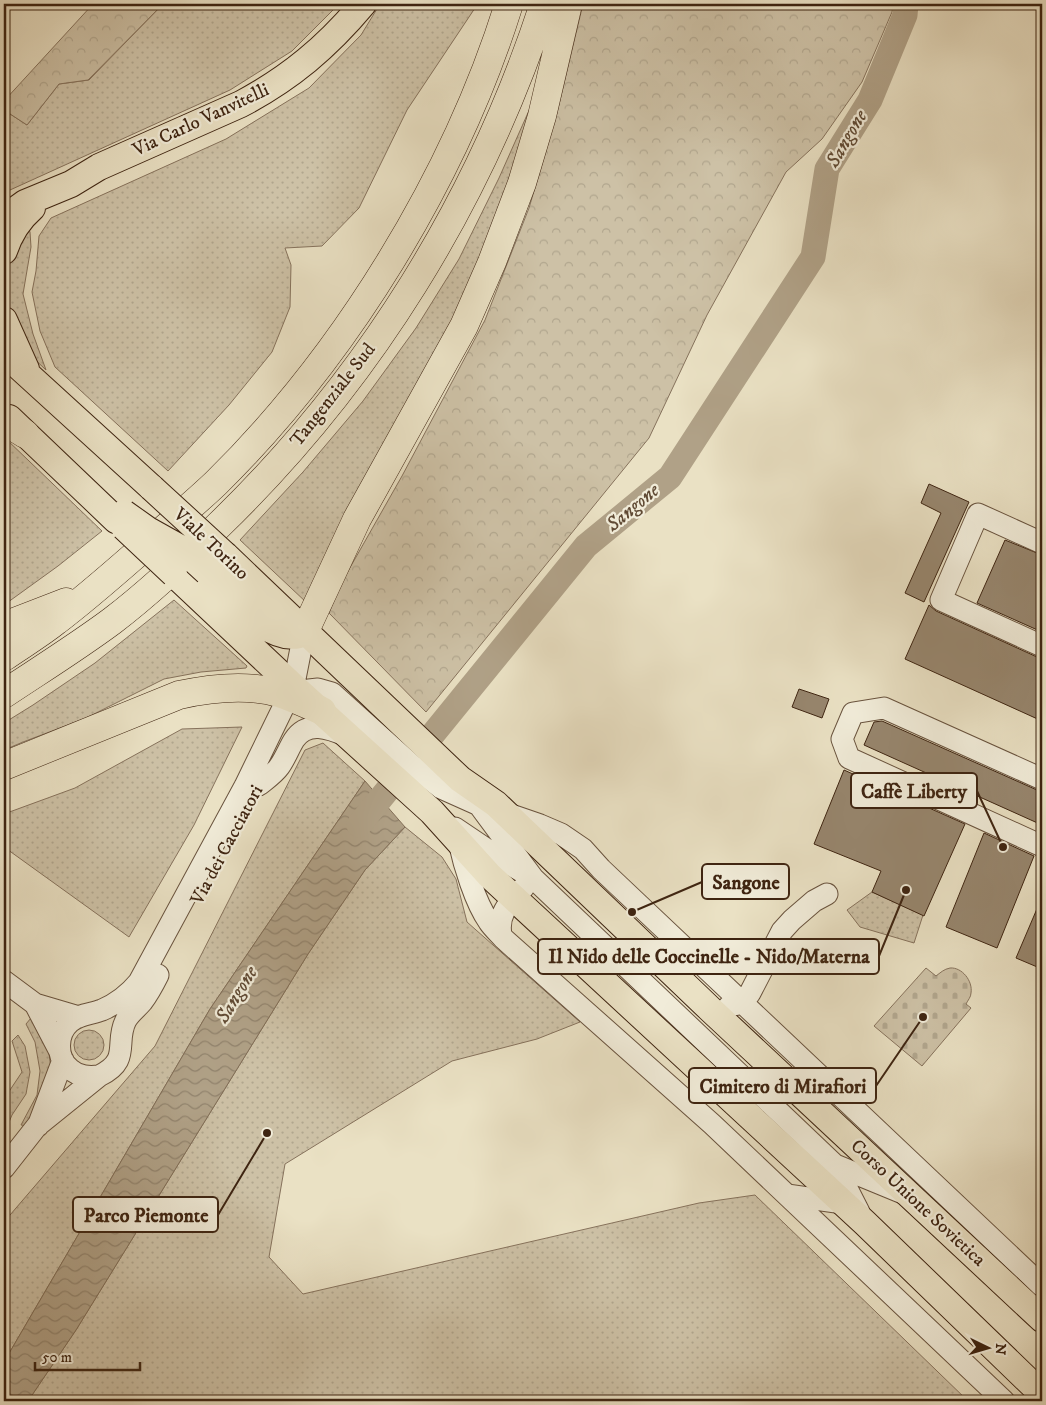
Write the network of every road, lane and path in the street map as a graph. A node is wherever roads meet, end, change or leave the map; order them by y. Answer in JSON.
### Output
{"nodes":[{"id":1,"x":363,"y":4,"type":"edge"},
{"id":2,"x":509,"y":4,"type":"edge"},
{"id":3,"x":544,"y":4,"type":"edge"},
{"id":4,"x":568,"y":4,"type":"edge"},
{"id":5,"x":99,"y":167,"type":"junction"},
{"id":6,"x":51,"y":192,"type":"junction"},
{"id":7,"x":4,"y":203,"type":"edge"},
{"id":8,"x":4,"y":218,"type":"edge"},
{"id":9,"x":4,"y":251,"type":"edge"},
{"id":10,"x":4,"y":320,"type":"edge"},
{"id":11,"x":4,"y":353,"type":"edge"},
{"id":12,"x":30,"y":379,"type":"junction"},
{"id":13,"x":4,"y":412,"type":"edge"},
{"id":14,"x":14,"y":427,"type":"edge"},
{"id":15,"x":1042,"y":543,"type":"edge"},
{"id":16,"x":207,"y":572,"type":"junction"},
{"id":17,"x":93,"y":592,"type":"junction"},
{"id":18,"x":4,"y":626,"type":"edge"},
{"id":19,"x":304,"y":633,"type":"junction"},
{"id":20,"x":1042,"y":646,"type":"edge"},
{"id":21,"x":4,"y":657,"type":"edge"},
{"id":22,"x":4,"y":694,"type":"edge"},
{"id":23,"x":286,"y":702,"type":"junction"},
{"id":24,"x":322,"y":711,"type":"joint"},
{"id":25,"x":352,"y":738,"type":"junction"},
{"id":26,"x":401,"y":753,"type":"junction"},
{"id":27,"x":4,"y":766,"type":"edge"},
{"id":28,"x":1042,"y":779,"type":"edge"},
{"id":29,"x":259,"y":786,"type":"junction"},
{"id":30,"x":441,"y":790,"type":"junction"},
{"id":31,"x":506,"y":814,"type":"junction"},
{"id":32,"x":458,"y":839,"type":"junction"},
{"id":33,"x":579,"y":846,"type":"junction"},
{"id":34,"x":1042,"y":846,"type":"edge"},
{"id":35,"x":552,"y":857,"type":"junction"},
{"id":36,"x":533,"y":878,"type":"junction"},
{"id":37,"x":827,"y":894,"type":"dead end"},
{"id":38,"x":514,"y":898,"type":"junction"},
{"id":39,"x":501,"y":935,"type":"junction"},
{"id":40,"x":4,"y":981,"type":"edge"},
{"id":41,"x":743,"y":1003,"type":"junction"},
{"id":42,"x":35,"y":1004,"type":"junction"},
{"id":43,"x":710,"y":1009,"type":"junction"},
{"id":44,"x":84,"y":1015,"type":"junction"},
{"id":45,"x":122,"y":1044,"type":"junction"},
{"id":46,"x":61,"y":1055,"type":"junction"},
{"id":47,"x":99,"y":1076,"type":"junction"},
{"id":48,"x":827,"y":1083,"type":"junction"},
{"id":49,"x":794,"y":1087,"type":"junction"},
{"id":50,"x":38,"y":1126,"type":"junction"},
{"id":51,"x":835,"y":1165,"type":"junction"},
{"id":52,"x":4,"y":1168,"type":"edge"},
{"id":53,"x":787,"y":1196,"type":"junction"},
{"id":54,"x":910,"y":1196,"type":"junction"},
{"id":55,"x":843,"y":1203,"type":"junction"},
{"id":56,"x":865,"y":1223,"type":"junction"},
{"id":57,"x":1042,"y":1286,"type":"edge"},
{"id":58,"x":1042,"y":1319,"type":"edge"},
{"id":59,"x":1042,"y":1394,"type":"edge"},
{"id":60,"x":1004,"y":1401,"type":"edge"}],
"edges":[{"from":1,"to":5,"type":"main road","name":"Via Carlo Vanvitelli"},
{"from":2,"to":17,"type":"highway","name":"Tangenziale Sud"},
{"from":3,"to":22,"type":"highway","name":"Tangenziale Sud"},
{"from":4,"to":19,"type":"highway"},
{"from":5,"to":6,"type":"main road","name":"Via Carlo Vanvitelli"},
{"from":5,"to":7,"type":"main road","name":"Via Carlo Vanvitelli"},
{"from":6,"to":8,"type":"main road","name":"Via Carlo Vanvitelli"},
{"from":6,"to":9,"type":"main road"},
{"from":10,"to":12,"type":"main road"},
{"from":11,"to":12,"type":"main road","name":"Viale Torino"},
{"from":12,"to":16,"type":"main road","name":"Viale Torino","bridge":true},
{"from":13,"to":14,"type":"main road","name":"Viale Torino"},
{"from":14,"to":16,"type":"main road","name":"Viale Torino","bridge":true},
{"from":15,"to":20,"type":"street"},
{"from":16,"to":19,"type":"main road","name":"Viale Torino"},
{"from":16,"to":23,"type":"main road","name":"Viale Torino"},
{"from":17,"to":18,"type":"highway"},
{"from":17,"to":21,"type":"highway","name":"Tangenziale Sud"},
{"from":19,"to":23,"type":"street","name":"Via dei Cacciatori"},
{"from":19,"to":26,"type":"main road","name":"Viale Torino"},
{"from":23,"to":24,"type":"highway"},
{"from":23,"to":26,"type":"street"},
{"from":23,"to":27,"type":"highway"},
{"from":23,"to":29,"type":"street","name":"Via dei Cacciatori"},
{"from":23,"to":44,"type":"street","name":"Via dei Cacciatori"},
{"from":24,"to":25,"type":"main road"},
{"from":25,"to":26,"type":"main road","name":"Corso Unione Sovietica"},
{"from":25,"to":29,"type":"street"},
{"from":26,"to":30,"type":"main road","name":"Corso Unione Sovietica"},
{"from":26,"to":30,"type":"main road","name":"Corso Unione Sovietica"},
{"from":28,"to":34,"type":"street"},
{"from":29,"to":45,"type":"street","name":"Via dei Cacciatori"},
{"from":30,"to":31,"type":"main road","name":"Corso Unione Sovietica"},
{"from":30,"to":32,"type":"main road","name":"Corso Unione Sovietica"},
{"from":30,"to":36,"type":"street"},
{"from":30,"to":36,"type":"street"},
{"from":31,"to":33,"type":"street","name":"Corso Unione Sovietica"},
{"from":31,"to":35,"type":"main road","name":"Corso Unione Sovietica"},
{"from":32,"to":38,"type":"main road","name":"Corso Unione Sovietica"},
{"from":32,"to":39,"type":"street","name":"Corso Unione Sovietica"},
{"from":33,"to":35,"type":"street"},
{"from":33,"to":41,"type":"street","name":"Corso Unione Sovietica"},
{"from":35,"to":36,"type":"street"},
{"from":35,"to":43,"type":"main road","name":"Corso Unione Sovietica"},
{"from":36,"to":38,"type":"street"},
{"from":36,"to":51,"type":"street","name":"Corso Unione Sovietica"},
{"from":37,"to":41,"type":"street"},
{"from":38,"to":39,"type":"street"},
{"from":38,"to":55,"type":"main road","name":"Corso Unione Sovietica"},
{"from":39,"to":53,"type":"street","name":"Corso Unione Sovietica"},
{"from":40,"to":42,"type":"street"},
{"from":41,"to":43,"type":"street"},
{"from":41,"to":48,"type":"street","name":"Corso Unione Sovietica"},
{"from":42,"to":44,"type":"street"},
{"from":42,"to":46,"type":"street"},
{"from":43,"to":49,"type":"main road","name":"Corso Unione Sovietica"},
{"from":44,"to":45,"type":"street"},
{"from":44,"to":46,"type":"street","name":"Via dei Cacciatori"},
{"from":45,"to":47,"type":"street","name":"Via dei Cacciatori"},
{"from":46,"to":47,"type":"street"},
{"from":46,"to":50,"type":"street","name":"Via dei Cacciatori"},
{"from":47,"to":50,"type":"street","name":"Via dei Cacciatori"},
{"from":48,"to":49,"type":"street"},
{"from":48,"to":57,"type":"street","name":"Corso Unione Sovietica"},
{"from":49,"to":54,"type":"main road","name":"Corso Unione Sovietica"},
{"from":50,"to":52,"type":"street","name":"Via dei Cacciatori"},
{"from":51,"to":54,"type":"street"},
{"from":51,"to":56,"type":"street"},
{"from":53,"to":55,"type":"street"},
{"from":53,"to":60,"type":"street","name":"Corso Unione Sovietica"},
{"from":54,"to":58,"type":"main road","name":"Corso Unione Sovietica"},
{"from":55,"to":56,"type":"main road","name":"Corso Unione Sovietica"},
{"from":56,"to":59,"type":"main road","name":"Corso Unione Sovietica"}]}
